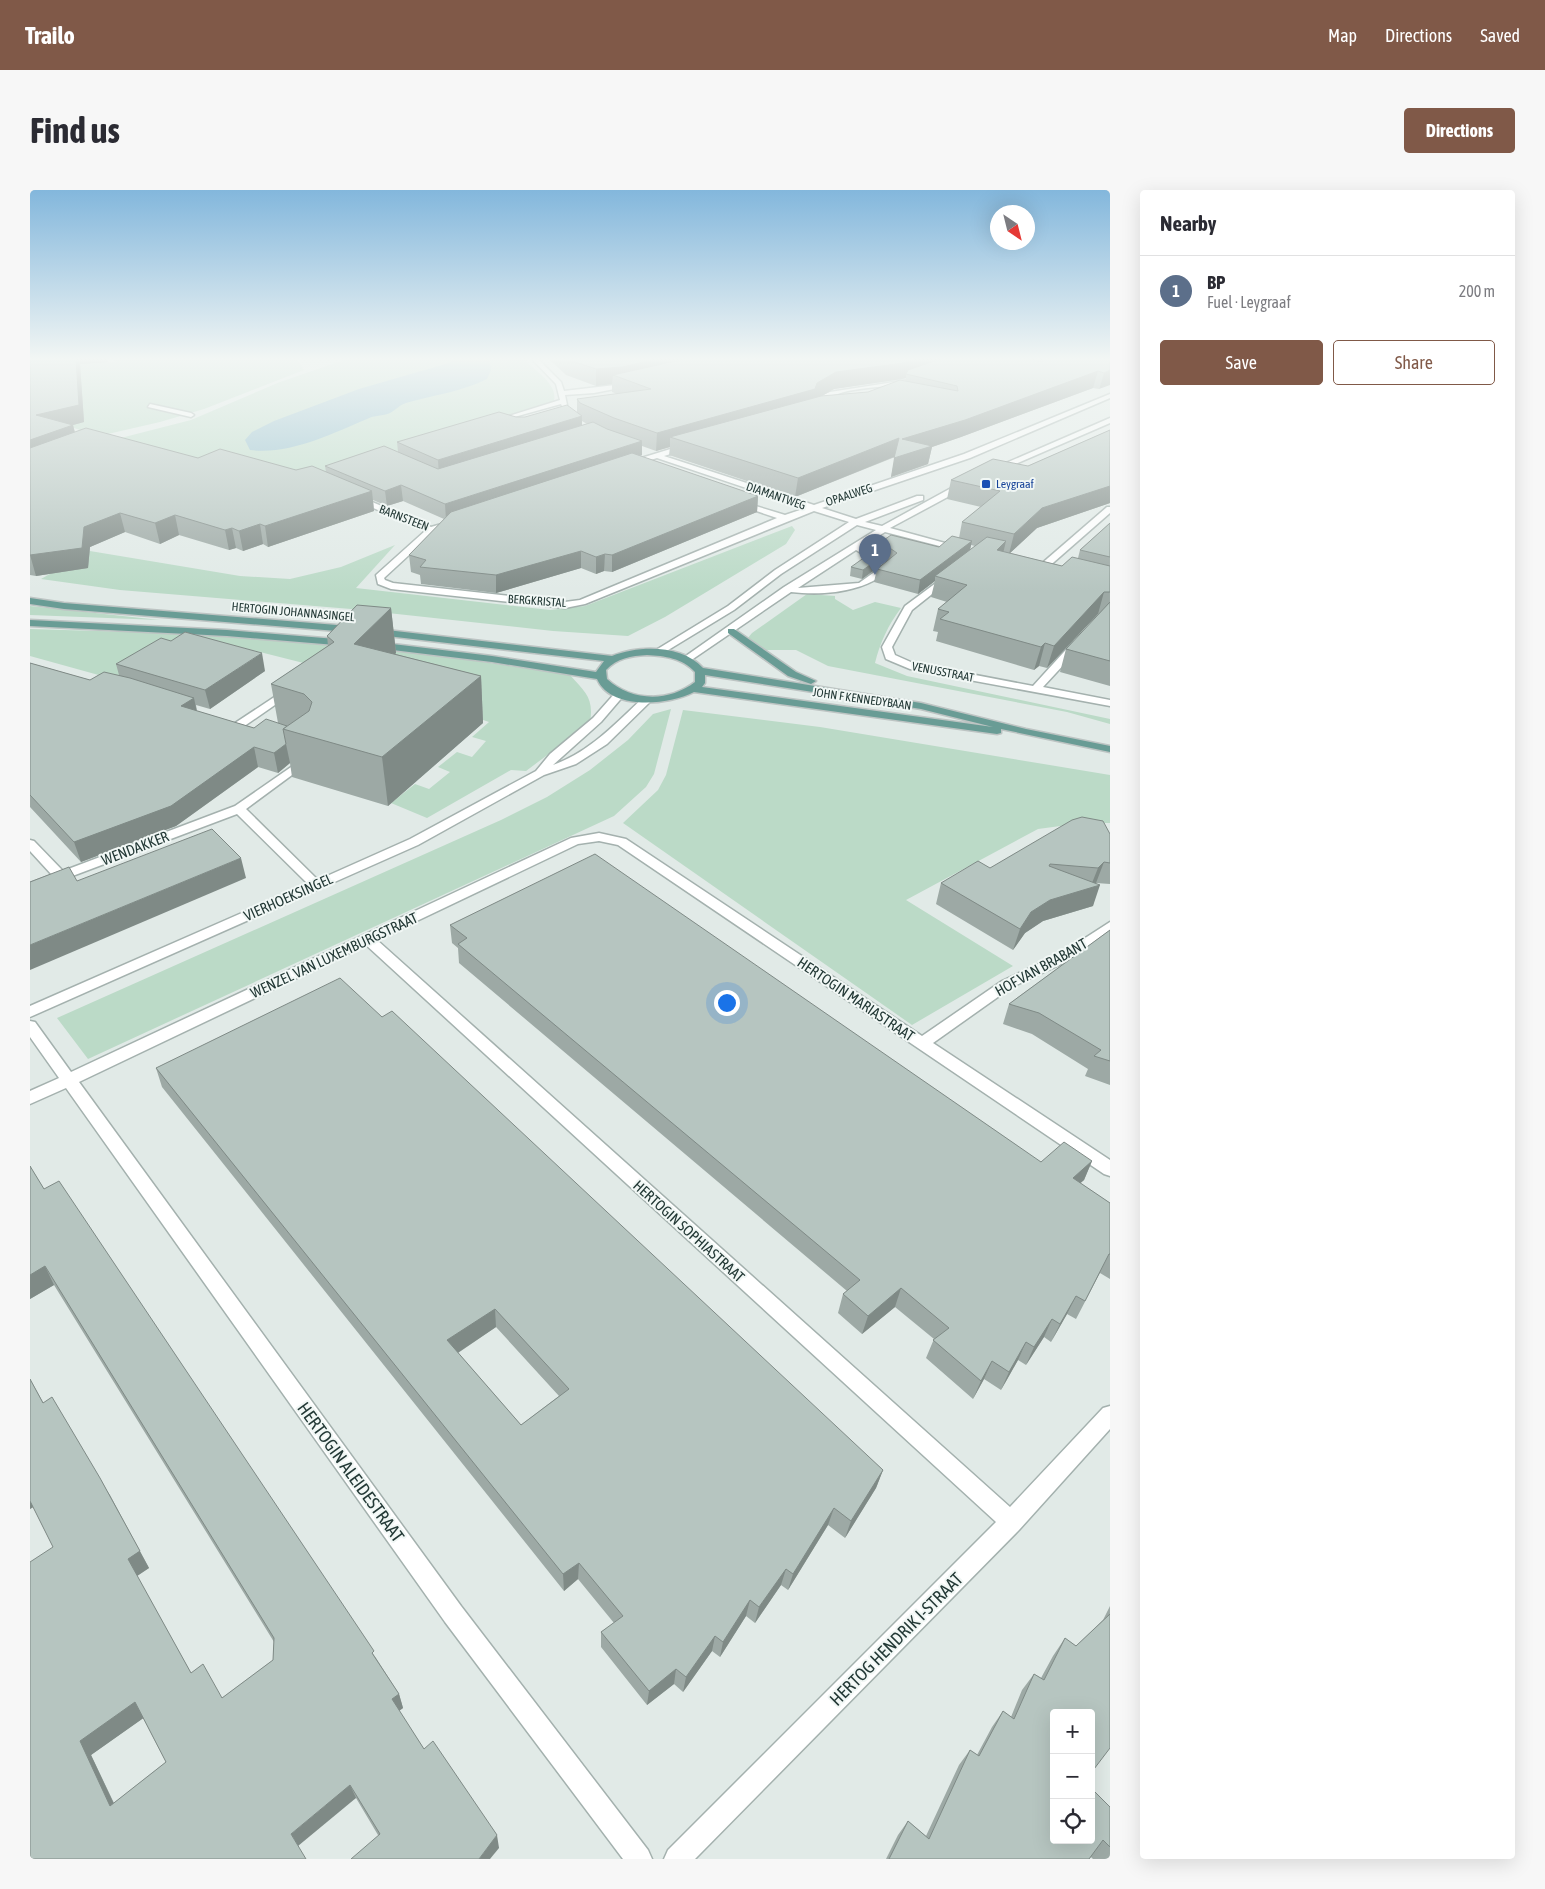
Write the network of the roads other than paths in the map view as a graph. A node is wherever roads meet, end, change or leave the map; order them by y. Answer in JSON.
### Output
{"nodes":[{"id":1,"x":1013,"y":437,"type":"edge"},
{"id":2,"x":1071,"y":437,"type":"edge"},
{"id":3,"x":697,"y":443,"type":"edge"},
{"id":4,"x":647,"y":452,"type":"edge"},
{"id":5,"x":656,"y":455,"type":"junction"},
{"id":6,"x":632,"y":463,"type":"junction"},
{"id":7,"x":623,"y":466,"type":"edge"},
{"id":8,"x":650,"y":470,"type":"edge"},
{"id":9,"x":989,"y":473,"type":"edge"},
{"id":10,"x":346,"y":494,"type":"edge"},
{"id":11,"x":730,"y":498,"type":"edge"},
{"id":12,"x":812,"y":508,"type":"junction"},
{"id":13,"x":1110,"y":508,"type":"edge"},
{"id":14,"x":785,"y":518,"type":"junction"},
{"id":15,"x":465,"y":519,"type":"edge"},
{"id":16,"x":856,"y":522,"type":"junction"},
{"id":17,"x":430,"y":530,"type":"junction"},
{"id":18,"x":883,"y":530,"type":"junction"},
{"id":19,"x":857,"y":547,"type":"junction"},
{"id":20,"x":971,"y":551,"type":"edge"},
{"id":21,"x":1053,"y":570,"type":"edge"},
{"id":22,"x":956,"y":572,"type":"edge"},
{"id":23,"x":764,"y":584,"type":"junction"},
{"id":24,"x":791,"y":590,"type":"junction"},
{"id":25,"x":30,"y":601,"type":"edge"},
{"id":26,"x":30,"y":623,"type":"edge"},
{"id":27,"x":731,"y":631,"type":"junction"},
{"id":28,"x":1082,"y":639,"type":"edge"},
{"id":29,"x":660,"y":652,"type":"junction"},
{"id":30,"x":613,"y":659,"type":"junction"},
{"id":31,"x":687,"y":660,"type":"junction"},
{"id":32,"x":700,"y":670,"type":"junction"},
{"id":33,"x":600,"y":676,"type":"junction"},
{"id":34,"x":304,"y":680,"type":"edge"},
{"id":35,"x":694,"y":689,"type":"junction"},
{"id":36,"x":1036,"y":690,"type":"junction"},
{"id":37,"x":620,"y":694,"type":"junction"},
{"id":38,"x":855,"y":694,"type":"junction"},
{"id":39,"x":648,"y":699,"type":"junction"},
{"id":40,"x":1110,"y":703,"type":"edge"},
{"id":41,"x":256,"y":730,"type":"edge"},
{"id":42,"x":1026,"y":732,"type":"junction"},
{"id":43,"x":306,"y":745,"type":"edge"},
{"id":44,"x":1110,"y":749,"type":"edge"},
{"id":45,"x":540,"y":773,"type":"junction"},
{"id":46,"x":239,"y":809,"type":"junction"},
{"id":47,"x":599,"y":837,"type":"joint"},
{"id":48,"x":30,"y":844,"type":"edge"},
{"id":49,"x":60,"y":876,"type":"junction"},
{"id":50,"x":315,"y":884,"type":"junction"},
{"id":51,"x":30,"y":888,"type":"edge"},
{"id":52,"x":1110,"y":926,"type":"edge"},
{"id":53,"x":368,"y":939,"type":"junction"},
{"id":54,"x":30,"y":1012,"type":"edge"},
{"id":55,"x":30,"y":1026,"type":"edge"},
{"id":56,"x":922,"y":1043,"type":"junction"},
{"id":57,"x":70,"y":1079,"type":"junction"},
{"id":58,"x":30,"y":1098,"type":"edge"},
{"id":59,"x":1110,"y":1169,"type":"edge"},
{"id":60,"x":1110,"y":1415,"type":"edge"},
{"id":61,"x":1011,"y":1522,"type":"junction"},
{"id":62,"x":639,"y":1859,"type":"edge"},
{"id":63,"x":677,"y":1859,"type":"edge"}],
"edges":[{"from":1,"to":12,"type":"street","name":"OPAALWEG"},
{"from":2,"to":9,"type":"street"},
{"from":3,"to":5,"type":"street"},
{"from":4,"to":5,"type":"street","name":"DIAMANTWEG"},
{"from":5,"to":6,"type":"street"},
{"from":5,"to":12,"type":"street","name":"DIAMANTWEG"},
{"from":6,"to":7,"type":"street"},
{"from":6,"to":8,"type":"street"},
{"from":10,"to":17,"type":"street","name":"BARNSTEEN"},
{"from":11,"to":14,"type":"street","name":"DIAMANTWEG"},
{"from":12,"to":14,"type":"street","name":"BERGKRISTAL"},
{"from":12,"to":16,"type":"street","name":"DIAMANTWEG"},
{"from":13,"to":21,"type":"street"},
{"from":14,"to":17,"type":"street","name":"BERGKRISTAL"},
{"from":15,"to":17,"type":"street","name":"BARNSTEEN"},
{"from":16,"to":18,"type":"street","name":"DIAMANTWEG"},
{"from":16,"to":18,"type":"street"},
{"from":16,"to":23,"type":"street"},
{"from":18,"to":19,"type":"street"},
{"from":18,"to":20,"type":"street","name":"DIAMANTWEG"},
{"from":19,"to":24,"type":"street"},
{"from":19,"to":24,"type":"street"},
{"from":22,"to":36,"type":"street","name":"VENUSSTRAAT"},
{"from":23,"to":24,"type":"street"},
{"from":23,"to":29,"type":"street"},
{"from":24,"to":27,"type":"street"},
{"from":25,"to":30,"type":"main road","name":"HERTOGIN JOHANNASINGEL"},
{"from":26,"to":33,"type":"main road","name":"HERTOGIN JOHANNASINGEL"},
{"from":27,"to":31,"type":"street"},
{"from":27,"to":38,"type":"main road"},
{"from":28,"to":36,"type":"street"},
{"from":29,"to":30,"type":"main road"},
{"from":29,"to":31,"type":"main road"},
{"from":30,"to":33,"type":"main road"},
{"from":31,"to":32,"type":"main road"},
{"from":32,"to":35,"type":"main road"},
{"from":32,"to":38,"type":"main road","name":"JOHN F KENNEDYBAAN"},
{"from":33,"to":37,"type":"main road"},
{"from":34,"to":41,"type":"street"},
{"from":35,"to":39,"type":"main road"},
{"from":35,"to":42,"type":"main road","name":"JOHN F KENNEDYBAAN"},
{"from":36,"to":40,"type":"street","name":"VENUSSTRAAT"},
{"from":37,"to":39,"type":"main road"},
{"from":37,"to":45,"type":"street","name":"VIERHOEKSINGEL"},
{"from":38,"to":42,"type":"main road","name":"JOHN F KENNEDYBAAN"},
{"from":39,"to":45,"type":"street","name":"VIERHOEKSINGEL"},
{"from":42,"to":44,"type":"main road","name":"JOHN F KENNEDYBAAN"},
{"from":43,"to":46,"type":"street","name":"WENDAKKER"},
{"from":45,"to":50,"type":"street","name":"VIERHOEKSINGEL"},
{"from":46,"to":49,"type":"street","name":"WENDAKKER"},
{"from":46,"to":50,"type":"street"},
{"from":47,"to":53,"type":"street","name":"WENZEL VAN LUXEMBURGSTRAAT"},
{"from":47,"to":56,"type":"street","name":"HERTOGIN MARIASTRAAT"},
{"from":48,"to":49,"type":"street"},
{"from":49,"to":51,"type":"street","name":"WENDAKKER"},
{"from":50,"to":54,"type":"street","name":"VIERHOEKSINGEL"},
{"from":52,"to":56,"type":"street","name":"HOF VAN BRABANT"},
{"from":53,"to":57,"type":"street","name":"WENZEL VAN LUXEMBURGSTRAAT"},
{"from":53,"to":61,"type":"street","name":"HERTOGIN SOPHIASTRAAT"},
{"from":55,"to":57,"type":"street"},
{"from":56,"to":59,"type":"street","name":"HERTOGIN MARIASTRAAT"},
{"from":57,"to":58,"type":"street","name":"WENZEL VAN LUXEMBURGSTRAAT"},
{"from":57,"to":62,"type":"street","name":"HERTOGIN ALEIDESTRAAT"},
{"from":60,"to":61,"type":"street","name":"HERTOG HENDRIK I-STRAAT"},
{"from":61,"to":63,"type":"street","name":"HERTOG HENDRIK I-STRAAT"}]}
